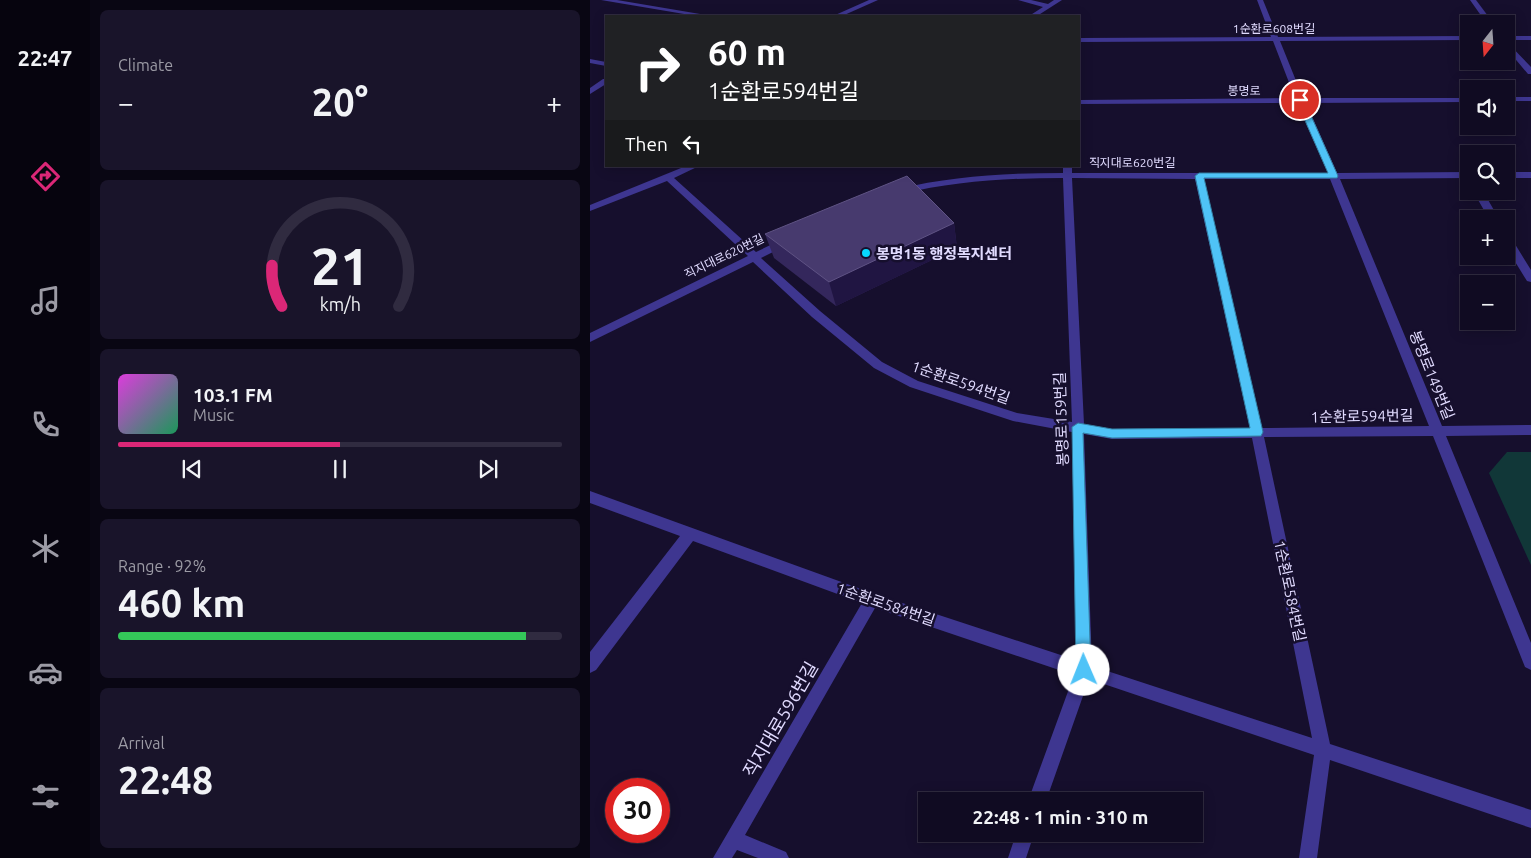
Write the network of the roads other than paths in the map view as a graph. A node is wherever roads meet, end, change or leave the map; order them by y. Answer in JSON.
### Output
{"nodes":[{"id":1,"x":604,"y":0,"type":"edge"},
{"id":2,"x":637,"y":0,"type":"edge"},
{"id":3,"x":876,"y":0,"type":"edge"},
{"id":4,"x":1021,"y":0,"type":"edge"},
{"id":5,"x":1059,"y":0,"type":"edge"},
{"id":6,"x":1260,"y":0,"type":"edge"},
{"id":7,"x":1473,"y":0,"type":"edge"},
{"id":8,"x":623,"y":1,"type":"edge"},
{"id":9,"x":1050,"y":6,"type":"junction"},
{"id":10,"x":702,"y":15,"type":"edge"},
{"id":11,"x":839,"y":15,"type":"edge"},
{"id":12,"x":1035,"y":15,"type":"edge"},
{"id":13,"x":1484,"y":15,"type":"edge"},
{"id":14,"x":1460,"y":38,"type":"edge"},
{"id":15,"x":1515,"y":38,"type":"edge"},
{"id":16,"x":1531,"y":38,"type":"edge"},
{"id":17,"x":1277,"y":39,"type":"junction"},
{"id":18,"x":1080,"y":40,"type":"edge"},
{"id":19,"x":1515,"y":53,"type":"edge"},
{"id":20,"x":590,"y":61,"type":"edge"},
{"id":21,"x":605,"y":64,"type":"edge"},
{"id":22,"x":1531,"y":72,"type":"edge"},
{"id":23,"x":605,"y":82,"type":"edge"},
{"id":24,"x":590,"y":92,"type":"edge"},
{"id":25,"x":1515,"y":99,"type":"edge"},
{"id":26,"x":1531,"y":99,"type":"edge"},
{"id":27,"x":1300,"y":100,"type":"junction"},
{"id":28,"x":1460,"y":100,"type":"edge"},
{"id":29,"x":1080,"y":102,"type":"edge"},
{"id":30,"x":693,"y":167,"type":"edge"},
{"id":31,"x":1067,"y":171,"type":"edge"},
{"id":32,"x":1515,"y":175,"type":"edge"},
{"id":33,"x":1531,"y":175,"type":"edge"},
{"id":34,"x":1199,"y":176,"type":"junction"},
{"id":35,"x":1334,"y":176,"type":"junction"},
{"id":36,"x":1460,"y":176,"type":"edge"},
{"id":37,"x":668,"y":178,"type":"junction"},
{"id":38,"x":895,"y":193,"type":"edge"},
{"id":39,"x":590,"y":208,"type":"edge"},
{"id":40,"x":798,"y":236,"type":"edge"},
{"id":41,"x":1515,"y":253,"type":"edge"},
{"id":42,"x":753,"y":257,"type":"junction"},
{"id":43,"x":1531,"y":279,"type":"edge"},
{"id":44,"x":590,"y":338,"type":"edge"},
{"id":45,"x":1078,"y":427,"type":"junction"},
{"id":46,"x":1436,"y":430,"type":"junction"},
{"id":47,"x":1531,"y":430,"type":"edge"},
{"id":48,"x":1257,"y":432,"type":"junction"},
{"id":49,"x":590,"y":497,"type":"edge"},
{"id":50,"x":690,"y":534,"type":"junction"},
{"id":51,"x":872,"y":600,"type":"junction"},
{"id":52,"x":1531,"y":662,"type":"edge"},
{"id":53,"x":590,"y":665,"type":"edge"},
{"id":54,"x":1084,"y":670,"type":"junction"},
{"id":55,"x":1323,"y":750,"type":"junction"},
{"id":56,"x":1040,"y":792,"type":"edge"},
{"id":57,"x":1531,"y":819,"type":"edge"},
{"id":58,"x":733,"y":839,"type":"junction"},
{"id":59,"x":1022,"y":842,"type":"edge"},
{"id":60,"x":722,"y":858,"type":"edge"},
{"id":61,"x":780,"y":858,"type":"edge"},
{"id":62,"x":1017,"y":858,"type":"edge"},
{"id":63,"x":1308,"y":858,"type":"edge"}],
"edges":[{"from":1,"to":8,"type":"street"},
{"from":2,"to":8,"type":"street"},
{"from":3,"to":11,"type":"street"},
{"from":4,"to":9,"type":"street"},
{"from":5,"to":9,"type":"street"},
{"from":6,"to":17,"type":"street","name":"봉명로149번길"},
{"from":7,"to":13,"type":"street"},
{"from":8,"to":10,"type":"street"},
{"from":9,"to":12,"type":"street"},
{"from":14,"to":17,"type":"street","name":"1순환로608번길"},
{"from":15,"to":16,"type":"street"},
{"from":17,"to":18,"type":"street","name":"1순환로608번길"},
{"from":17,"to":27,"type":"street","name":"봉명로149번길"},
{"from":19,"to":22,"type":"street"},
{"from":20,"to":21,"type":"street"},
{"from":23,"to":24,"type":"street"},
{"from":25,"to":26,"type":"street"},
{"from":27,"to":28,"type":"street","name":"봉명로"},
{"from":27,"to":29,"type":"street","name":"봉명로"},
{"from":27,"to":35,"type":"street","name":"봉명로149번길"},
{"from":30,"to":37,"type":"street"},
{"from":31,"to":34,"type":"street","name":"직지대로620번길"},
{"from":31,"to":38,"type":"street","name":"직지대로620번길"},
{"from":31,"to":45,"type":"street","name":"봉명로159번길"},
{"from":32,"to":33,"type":"street"},
{"from":34,"to":35,"type":"street","name":"직지대로620번길"},
{"from":34,"to":48,"type":"street"},
{"from":35,"to":36,"type":"street","name":"직지대로620번길"},
{"from":35,"to":46,"type":"street","name":"봉명로149번길"},
{"from":37,"to":39,"type":"street"},
{"from":37,"to":42,"type":"street","name":"1순환로594번길"},
{"from":40,"to":42,"type":"street","name":"직지대로620번길"},
{"from":41,"to":43,"type":"street"},
{"from":42,"to":44,"type":"street","name":"직지대로620번길"},
{"from":42,"to":45,"type":"street","name":"1순환로594번길"},
{"from":45,"to":48,"type":"street","name":"1순환로594번길"},
{"from":45,"to":54,"type":"street","name":"봉명로159번길"},
{"from":46,"to":47,"type":"street","name":"1순환로594번길"},
{"from":46,"to":48,"type":"street","name":"1순환로594번길"},
{"from":46,"to":52,"type":"street","name":"봉명로149번길"},
{"from":48,"to":55,"type":"street","name":"1순환로584번길"},
{"from":49,"to":50,"type":"street","name":"1순환로584번길"},
{"from":50,"to":51,"type":"street","name":"1순환로584번길"},
{"from":50,"to":53,"type":"street"},
{"from":51,"to":54,"type":"street","name":"1순환로584번길"},
{"from":51,"to":58,"type":"street","name":"직지대로596번길"},
{"from":54,"to":55,"type":"street","name":"1순환로584번길"},
{"from":54,"to":56,"type":"street"},
{"from":55,"to":57,"type":"street","name":"1순환로584번길"},
{"from":55,"to":63,"type":"street","name":"1순환로584번길"},
{"from":58,"to":60,"type":"street","name":"직지대로596번길"},
{"from":58,"to":61,"type":"street"},
{"from":59,"to":62,"type":"street"}]}
